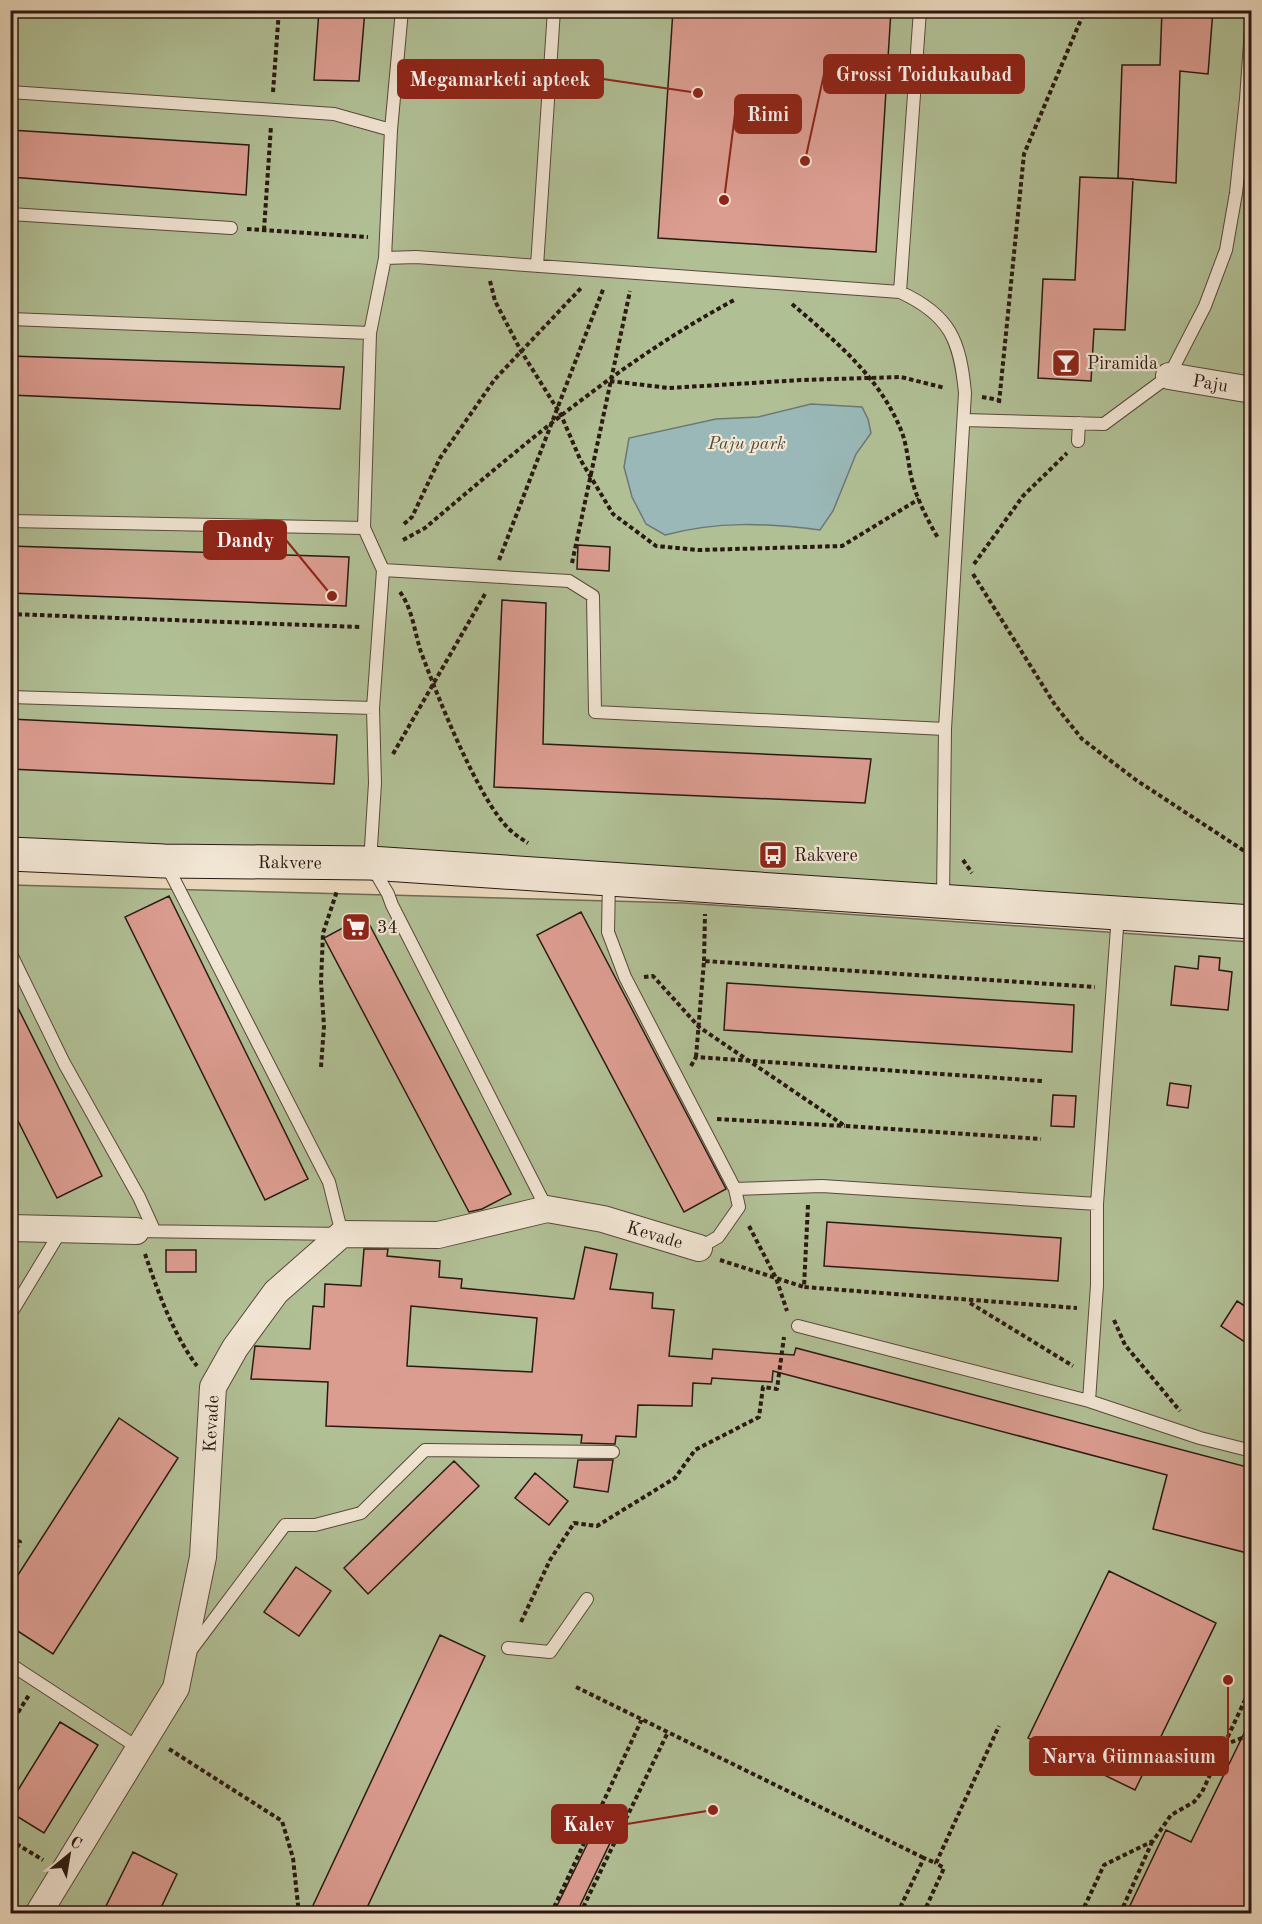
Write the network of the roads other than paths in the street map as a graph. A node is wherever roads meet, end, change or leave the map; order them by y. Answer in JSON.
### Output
{"nodes":[{"id":1,"x":402,"y":10,"type":"edge"},
{"id":2,"x":555,"y":10,"type":"edge"},
{"id":3,"x":920,"y":10,"type":"edge"},
{"id":4,"x":1251,"y":15,"type":"edge"},
{"id":5,"x":10,"y":92,"type":"edge"},
{"id":6,"x":1249,"y":99,"type":"edge"},
{"id":7,"x":391,"y":130,"type":"junction"},
{"id":8,"x":10,"y":214,"type":"edge"},
{"id":9,"x":231,"y":228,"type":"road end"},
{"id":10,"x":385,"y":258,"type":"junction"},
{"id":11,"x":537,"y":266,"type":"junction"},
{"id":12,"x":900,"y":292,"type":"junction"},
{"id":13,"x":10,"y":319,"type":"edge"},
{"id":14,"x":370,"y":333,"type":"junction"},
{"id":15,"x":1168,"y":376,"type":"junction"},
{"id":16,"x":1251,"y":390,"type":"edge"},
{"id":17,"x":964,"y":420,"type":"junction"},
{"id":18,"x":1079,"y":423,"type":"junction"},
{"id":19,"x":1078,"y":441,"type":"road end"},
{"id":20,"x":10,"y":521,"type":"edge"},
{"id":21,"x":364,"y":528,"type":"junction"},
{"id":22,"x":383,"y":570,"type":"junction"},
{"id":23,"x":10,"y":698,"type":"edge"},
{"id":24,"x":373,"y":708,"type":"junction"},
{"id":25,"x":945,"y":729,"type":"junction"},
{"id":26,"x":10,"y":854,"type":"edge"},
{"id":27,"x":164,"y":861,"type":"junction"},
{"id":28,"x":370,"y":863,"type":"junction"},
{"id":29,"x":609,"y":878,"type":"junction"},
{"id":30,"x":944,"y":900,"type":"junction"},
{"id":31,"x":1118,"y":914,"type":"junction"},
{"id":32,"x":1251,"y":922,"type":"edge"},
{"id":33,"x":10,"y":952,"type":"edge"},
{"id":34,"x":735,"y":1189,"type":"junction"},
{"id":35,"x":1097,"y":1204,"type":"junction"},
{"id":36,"x":547,"y":1209,"type":"junction"},
{"id":37,"x":10,"y":1228,"type":"edge"},
{"id":38,"x":62,"y":1228,"type":"junction"},
{"id":39,"x":145,"y":1230,"type":"junction"},
{"id":40,"x":342,"y":1234,"type":"junction"},
{"id":41,"x":699,"y":1248,"type":"joint"},
{"id":42,"x":10,"y":1315,"type":"edge"},
{"id":43,"x":798,"y":1326,"type":"dead end"},
{"id":44,"x":1089,"y":1401,"type":"junction"},
{"id":45,"x":1251,"y":1450,"type":"edge"},
{"id":46,"x":613,"y":1452,"type":"dead end"},
{"id":47,"x":587,"y":1599,"type":"dead end"},
{"id":48,"x":508,"y":1648,"type":"dead end"},
{"id":49,"x":181,"y":1663,"type":"junction"},
{"id":50,"x":10,"y":1664,"type":"edge"},
{"id":51,"x":144,"y":1742,"type":"junction"},
{"id":52,"x":38,"y":1914,"type":"edge"}],
"edges":[{"from":1,"to":7,"type":"lane"},
{"from":2,"to":11,"type":"lane"},
{"from":3,"to":12,"type":"lane"},
{"from":4,"to":6,"type":"lane"},
{"from":5,"to":7,"type":"lane"},
{"from":6,"to":15,"type":"lane"},
{"from":7,"to":10,"type":"lane"},
{"from":8,"to":9,"type":"lane"},
{"from":10,"to":11,"type":"lane"},
{"from":10,"to":14,"type":"lane"},
{"from":11,"to":12,"type":"lane"},
{"from":12,"to":17,"type":"lane"},
{"from":13,"to":14,"type":"lane"},
{"from":14,"to":21,"type":"lane"},
{"from":15,"to":16,"type":"street","name":"Paju"},
{"from":15,"to":18,"type":"lane"},
{"from":17,"to":18,"type":"lane"},
{"from":17,"to":25,"type":"lane"},
{"from":18,"to":19,"type":"lane"},
{"from":20,"to":21,"type":"lane"},
{"from":21,"to":22,"type":"lane"},
{"from":22,"to":24,"type":"lane"},
{"from":22,"to":25,"type":"lane"},
{"from":23,"to":24,"type":"lane"},
{"from":24,"to":28,"type":"lane"},
{"from":25,"to":30,"type":"lane"},
{"from":26,"to":27,"type":"street","name":"Rakvere"},
{"from":27,"to":28,"type":"street","name":"Rakvere"},
{"from":27,"to":40,"type":"lane"},
{"from":28,"to":29,"type":"street","name":"Rakvere"},
{"from":28,"to":36,"type":"lane"},
{"from":29,"to":30,"type":"street","name":"Rakvere"},
{"from":29,"to":34,"type":"lane"},
{"from":30,"to":31,"type":"street","name":"Rakvere"},
{"from":31,"to":32,"type":"street","name":"Rakvere"},
{"from":31,"to":35,"type":"lane"},
{"from":33,"to":39,"type":"lane"},
{"from":34,"to":35,"type":"lane"},
{"from":34,"to":41,"type":"lane"},
{"from":35,"to":44,"type":"lane"},
{"from":36,"to":40,"type":"street","name":"Kevade"},
{"from":36,"to":41,"type":"street","name":"Kevade"},
{"from":37,"to":38,"type":"street"},
{"from":38,"to":39,"type":"street"},
{"from":38,"to":42,"type":"lane"},
{"from":39,"to":40,"type":"lane"},
{"from":40,"to":49,"type":"street","name":"Kevade"},
{"from":43,"to":44,"type":"lane"},
{"from":44,"to":45,"type":"lane"},
{"from":46,"to":49,"type":"lane"},
{"from":47,"to":48,"type":"lane"},
{"from":49,"to":51,"type":"street","name":"Kevade"},
{"from":50,"to":51,"type":"lane"},
{"from":51,"to":52,"type":"street","name":"Kevade"}]}
